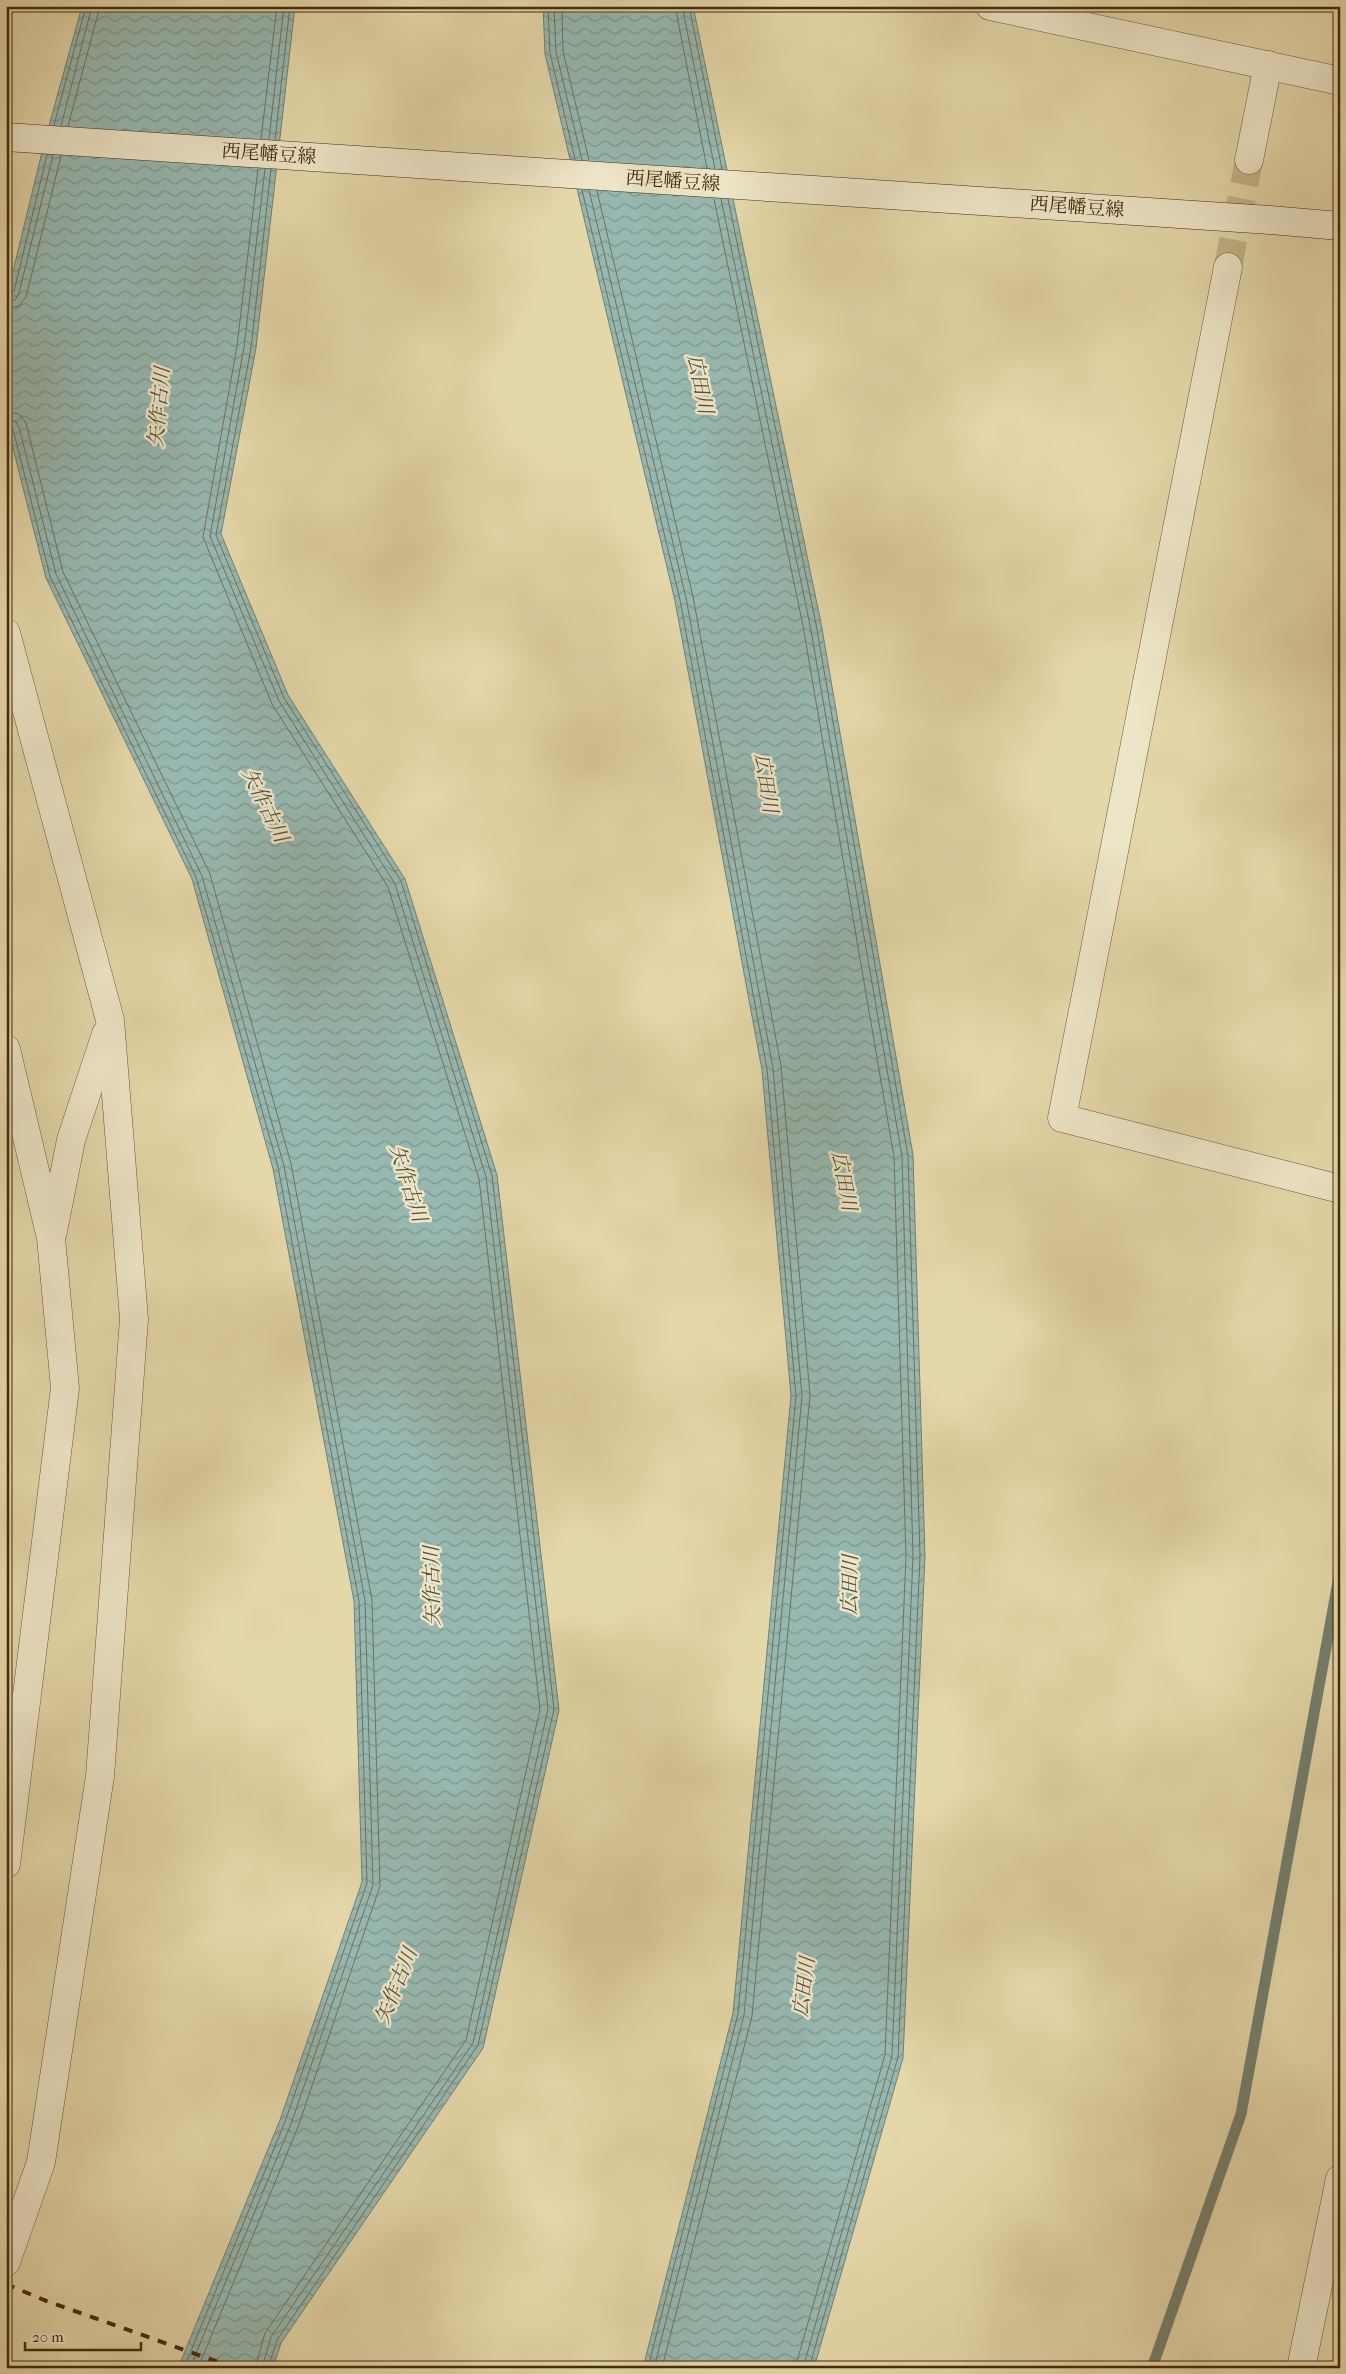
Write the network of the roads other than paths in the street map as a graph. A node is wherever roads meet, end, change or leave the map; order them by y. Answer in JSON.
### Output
{"nodes":[{"id":1,"x":990,"y":6,"type":"edge"},
{"id":2,"x":1268,"y":65,"type":"junction"},
{"id":3,"x":1340,"y":81,"type":"edge"},
{"id":4,"x":6,"y":137,"type":"edge"},
{"id":5,"x":1249,"y":160,"type":"tunnel mouth"},
{"id":6,"x":1340,"y":226,"type":"edge"},
{"id":7,"x":1228,"y":267,"type":"tunnel mouth"},
{"id":8,"x":6,"y":633,"type":"edge"},
{"id":9,"x":110,"y":1020,"type":"junction"},
{"id":10,"x":6,"y":1049,"type":"edge"},
{"id":11,"x":1340,"y":1189,"type":"edge"},
{"id":12,"x":51,"y":1238,"type":"junction"},
{"id":13,"x":6,"y":1864,"type":"edge"},
{"id":14,"x":1340,"y":2179,"type":"edge"},
{"id":15,"x":6,"y":2262,"type":"edge"},
{"id":16,"x":1301,"y":2368,"type":"edge"}],
"edges":[{"from":1,"to":2,"type":"street"},
{"from":2,"to":3,"type":"street"},
{"from":2,"to":5,"type":"street"},
{"from":4,"to":6,"type":"street","name":"西尾幡豆線"},
{"from":7,"to":11,"type":"street"},
{"from":8,"to":9,"type":"street"},
{"from":9,"to":12,"type":"street"},
{"from":9,"to":15,"type":"street"},
{"from":10,"to":12,"type":"street"},
{"from":12,"to":13,"type":"street"},
{"from":14,"to":16,"type":"street"}]}
